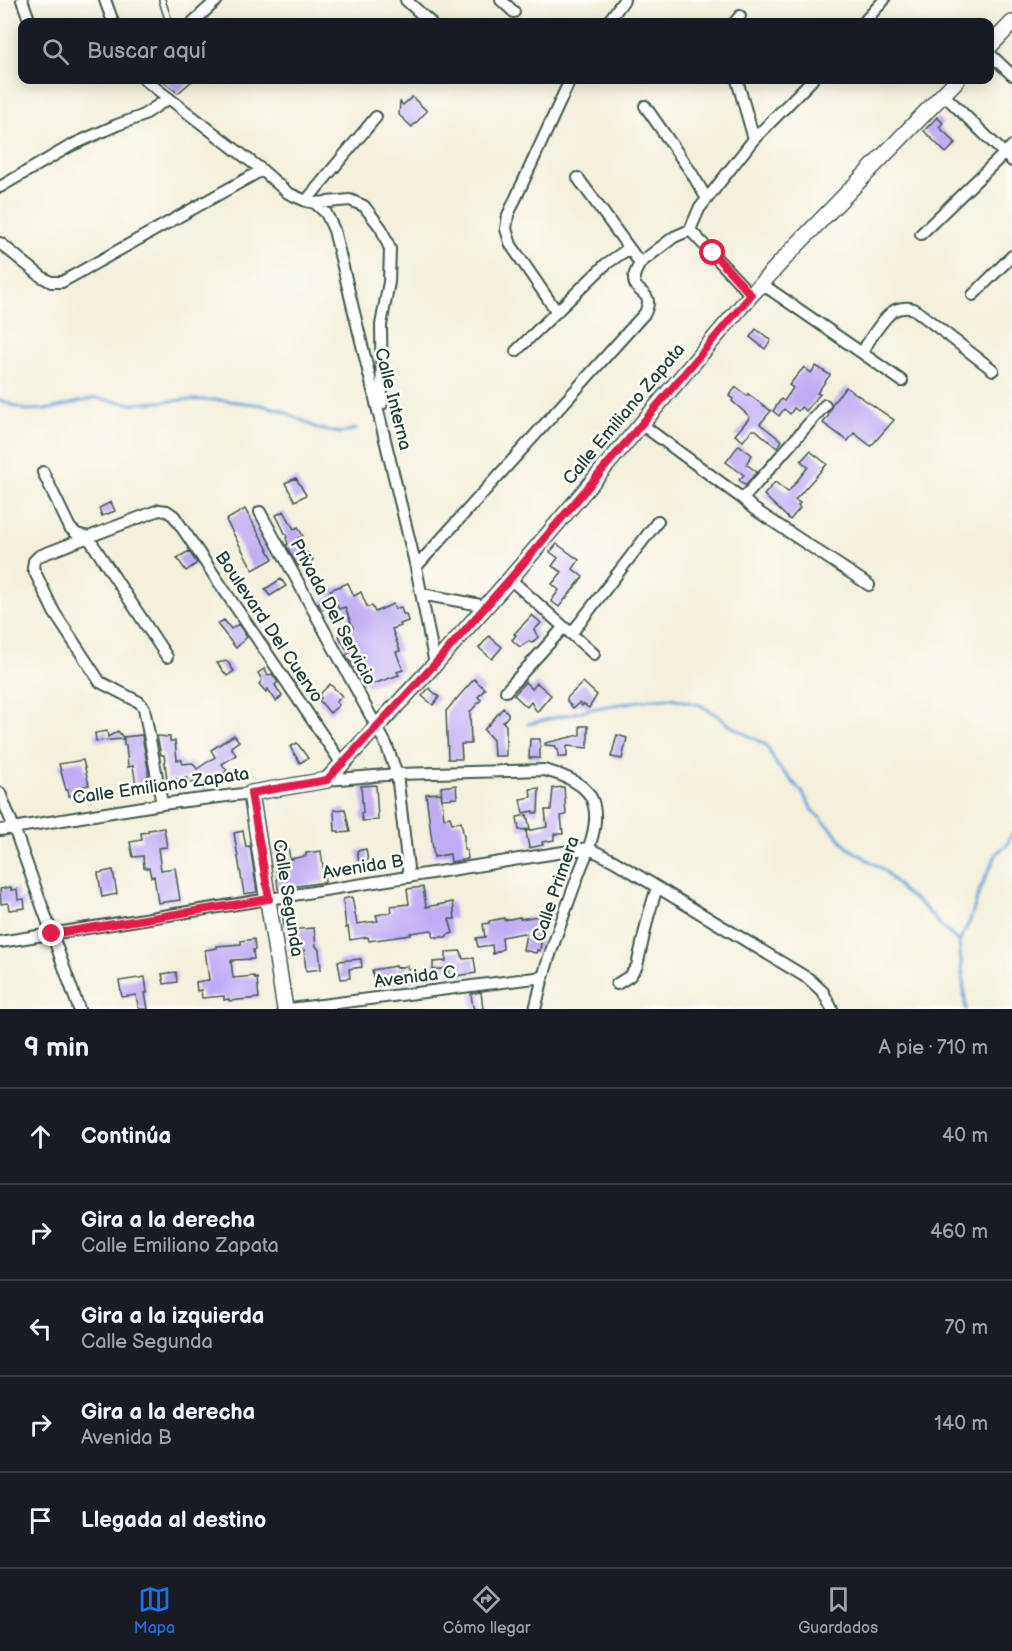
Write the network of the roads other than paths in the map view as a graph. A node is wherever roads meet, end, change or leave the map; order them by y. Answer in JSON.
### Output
{"nodes":[{"id":1,"x":22,"y":0,"type":"edge"},
{"id":2,"x":105,"y":0,"type":"edge"},
{"id":3,"x":162,"y":0,"type":"edge"},
{"id":4,"x":217,"y":0,"type":"edge"},
{"id":5,"x":406,"y":0,"type":"edge"},
{"id":6,"x":501,"y":0,"type":"edge"},
{"id":7,"x":624,"y":0,"type":"edge"},
{"id":8,"x":880,"y":1,"type":"edge"},
{"id":9,"x":514,"y":12,"type":"dead end"},
{"id":10,"x":29,"y":18,"type":"edge"},
{"id":11,"x":112,"y":18,"type":"edge"},
{"id":12,"x":169,"y":18,"type":"edge"},
{"id":13,"x":197,"y":18,"type":"edge"},
{"id":14,"x":426,"y":18,"type":"edge"},
{"id":15,"x":611,"y":18,"type":"edge"},
{"id":16,"x":867,"y":18,"type":"edge"},
{"id":17,"x":1012,"y":23,"type":"edge"},
{"id":18,"x":994,"y":42,"type":"edge"},
{"id":19,"x":994,"y":58,"type":"edge"},
{"id":20,"x":1012,"y":75,"type":"edge"},
{"id":21,"x":150,"y":84,"type":"edge"},
{"id":22,"x":568,"y":84,"type":"edge"},
{"id":23,"x":738,"y":84,"type":"edge"},
{"id":24,"x":808,"y":84,"type":"edge"},
{"id":25,"x":953,"y":84,"type":"edge"},
{"id":26,"x":943,"y":94,"type":"junction"},
{"id":27,"x":169,"y":98,"type":"junction"},
{"id":28,"x":645,"y":106,"type":"dead end"},
{"id":29,"x":376,"y":117,"type":"dead end"},
{"id":30,"x":754,"y":139,"type":"junction"},
{"id":31,"x":1009,"y":153,"type":"edge"},
{"id":32,"x":262,"y":170,"type":"junction"},
{"id":33,"x":578,"y":178,"type":"dead end"},
{"id":34,"x":0,"y":187,"type":"edge"},
{"id":35,"x":707,"y":199,"type":"junction"},
{"id":36,"x":310,"y":202,"type":"junction"},
{"id":37,"x":690,"y":230,"type":"junction"},
{"id":38,"x":921,"y":234,"type":"dead end"},
{"id":39,"x":0,"y":243,"type":"edge"},
{"id":40,"x":628,"y":249,"type":"junction"},
{"id":41,"x":1012,"y":256,"type":"edge"},
{"id":42,"x":640,"y":263,"type":"junction"},
{"id":43,"x":756,"y":289,"type":"junction"},
{"id":44,"x":974,"y":295,"type":"dead end"},
{"id":45,"x":557,"y":312,"type":"junction"},
{"id":46,"x":516,"y":351,"type":"dead end"},
{"id":47,"x":862,"y":353,"type":"junction"},
{"id":48,"x":993,"y":369,"type":"dead end"},
{"id":49,"x":902,"y":381,"type":"dead end"},
{"id":50,"x":825,"y":405,"type":"dead end"},
{"id":51,"x":382,"y":423,"type":"junction"},
{"id":52,"x":641,"y":424,"type":"junction"},
{"id":53,"x":43,"y":472,"type":"dead end"},
{"id":54,"x":743,"y":499,"type":"junction"},
{"id":55,"x":260,"y":512,"type":"dead end"},
{"id":56,"x":658,"y":520,"type":"dead end"},
{"id":57,"x":88,"y":537,"type":"junction"},
{"id":58,"x":416,"y":567,"type":"junction"},
{"id":59,"x":510,"y":579,"type":"junction"},
{"id":60,"x":869,"y":585,"type":"dead end"},
{"id":61,"x":421,"y":594,"type":"junction"},
{"id":62,"x":486,"y":606,"type":"junction"},
{"id":63,"x":567,"y":631,"type":"junction"},
{"id":64,"x":594,"y":654,"type":"dead end"},
{"id":65,"x":167,"y":657,"type":"dead end"},
{"id":66,"x":435,"y":664,"type":"junction"},
{"id":67,"x":506,"y":691,"type":"dead end"},
{"id":68,"x":376,"y":727,"type":"junction"},
{"id":69,"x":342,"y":764,"type":"junction"},
{"id":70,"x":397,"y":774,"type":"junction"},
{"id":71,"x":327,"y":780,"type":"junction"},
{"id":72,"x":578,"y":784,"type":"joint"},
{"id":73,"x":0,"y":793,"type":"edge"},
{"id":74,"x":251,"y":793,"type":"junction"},
{"id":75,"x":162,"y":804,"type":"junction"},
{"id":76,"x":14,"y":828,"type":"junction"},
{"id":77,"x":0,"y":830,"type":"edge"},
{"id":78,"x":588,"y":848,"type":"junction"},
{"id":79,"x":410,"y":877,"type":"junction"},
{"id":80,"x":657,"y":887,"type":"junction"},
{"id":81,"x":269,"y":899,"type":"junction"},
{"id":82,"x":52,"y":934,"type":"junction"},
{"id":83,"x":0,"y":942,"type":"edge"},
{"id":84,"x":543,"y":977,"type":"junction"},
{"id":85,"x":617,"y":984,"type":"dead end"},
{"id":86,"x":79,"y":1009,"type":"edge"},
{"id":87,"x":285,"y":1009,"type":"edge"},
{"id":88,"x":290,"y":1009,"type":"edge"},
{"id":89,"x":536,"y":1009,"type":"edge"},
{"id":90,"x":832,"y":1009,"type":"edge"}],
"edges":[{"from":1,"to":10,"type":"street"},
{"from":2,"to":11,"type":"street"},
{"from":3,"to":12,"type":"lane"},
{"from":4,"to":13,"type":"street"},
{"from":5,"to":14,"type":"street"},
{"from":6,"to":9,"type":"street"},
{"from":7,"to":15,"type":"street"},
{"from":8,"to":16,"type":"street"},
{"from":17,"to":18,"type":"main road"},
{"from":19,"to":20,"type":"street"},
{"from":21,"to":27,"type":"street"},
{"from":22,"to":45,"type":"street"},
{"from":23,"to":30,"type":"street"},
{"from":24,"to":30,"type":"street"},
{"from":25,"to":26,"type":"main road","name":"Calle Emiliano Zapata"},
{"from":26,"to":31,"type":"street"},
{"from":26,"to":43,"type":"main road","name":"Calle Emiliano Zapata"},
{"from":27,"to":32,"type":"street"},
{"from":27,"to":34,"type":"street"},
{"from":28,"to":35,"type":"street"},
{"from":29,"to":36,"type":"street"},
{"from":30,"to":35,"type":"street"},
{"from":31,"to":38,"type":"street"},
{"from":32,"to":36,"type":"street"},
{"from":32,"to":39,"type":"street"},
{"from":33,"to":40,"type":"street"},
{"from":35,"to":37,"type":"street"},
{"from":36,"to":51,"type":"street","name":"Calle Interna"},
{"from":36,"to":51,"type":"street"},
{"from":37,"to":42,"type":"street"},
{"from":37,"to":43,"type":"street"},
{"from":40,"to":42,"type":"street"},
{"from":40,"to":45,"type":"street"},
{"from":41,"to":44,"type":"street"},
{"from":42,"to":58,"type":"street"},
{"from":43,"to":47,"type":"street"},
{"from":43,"to":52,"type":"main road","name":"Calle Emiliano Zapata"},
{"from":45,"to":46,"type":"street"},
{"from":47,"to":48,"type":"street"},
{"from":47,"to":49,"type":"street"},
{"from":50,"to":54,"type":"street"},
{"from":51,"to":58,"type":"street","name":"Calle Interna"},
{"from":52,"to":54,"type":"street"},
{"from":52,"to":59,"type":"main road","name":"Calle Emiliano Zapata"},
{"from":53,"to":57,"type":"street"},
{"from":54,"to":60,"type":"street"},
{"from":55,"to":68,"type":"street","name":"Privada Del Servicio"},
{"from":56,"to":63,"type":"street"},
{"from":57,"to":65,"type":"street"},
{"from":57,"to":69,"type":"street","name":"Boulevard Del Cuervo"},
{"from":57,"to":75,"type":"street"},
{"from":58,"to":61,"type":"street","name":"Calle Interna"},
{"from":59,"to":62,"type":"main road","name":"Calle Emiliano Zapata"},
{"from":59,"to":63,"type":"street"},
{"from":61,"to":62,"type":"street"},
{"from":61,"to":66,"type":"street","name":"Calle Interna"},
{"from":62,"to":66,"type":"main road","name":"Calle Emiliano Zapata"},
{"from":63,"to":64,"type":"street"},
{"from":63,"to":67,"type":"street"},
{"from":66,"to":68,"type":"main road","name":"Calle Emiliano Zapata"},
{"from":68,"to":69,"type":"main road","name":"Calle Emiliano Zapata"},
{"from":68,"to":70,"type":"street","name":"Privada Del Servicio"},
{"from":69,"to":71,"type":"main road","name":"Calle Emiliano Zapata"},
{"from":70,"to":71,"type":"street","name":"Calle Emiliano Zapata"},
{"from":70,"to":72,"type":"street","name":"Calle Emiliano Zapata"},
{"from":70,"to":79,"type":"street","name":"Privada Del Servicio"},
{"from":71,"to":74,"type":"main road","name":"Calle Emiliano Zapata"},
{"from":72,"to":78,"type":"street","name":"Calle Primera"},
{"from":73,"to":76,"type":"street"},
{"from":74,"to":75,"type":"street","name":"Calle Emiliano Zapata"},
{"from":74,"to":81,"type":"main road","name":"Calle Segunda"},
{"from":75,"to":76,"type":"street","name":"Calle Emiliano Zapata"},
{"from":76,"to":77,"type":"street","name":"Calle Emiliano Zapata"},
{"from":76,"to":82,"type":"street"},
{"from":78,"to":79,"type":"street","name":"Avenida B"},
{"from":78,"to":80,"type":"street"},
{"from":78,"to":84,"type":"street","name":"Calle Primera"},
{"from":79,"to":81,"type":"street","name":"Avenida B"},
{"from":80,"to":85,"type":"street"},
{"from":80,"to":90,"type":"street"},
{"from":81,"to":82,"type":"street","name":"Avenida B"},
{"from":81,"to":87,"type":"main road","name":"Calle Segunda"},
{"from":82,"to":83,"type":"street","name":"Avenida B"},
{"from":82,"to":86,"type":"street"},
{"from":84,"to":88,"type":"street","name":"Avenida C"},
{"from":84,"to":89,"type":"street","name":"Calle Primera"}]}
